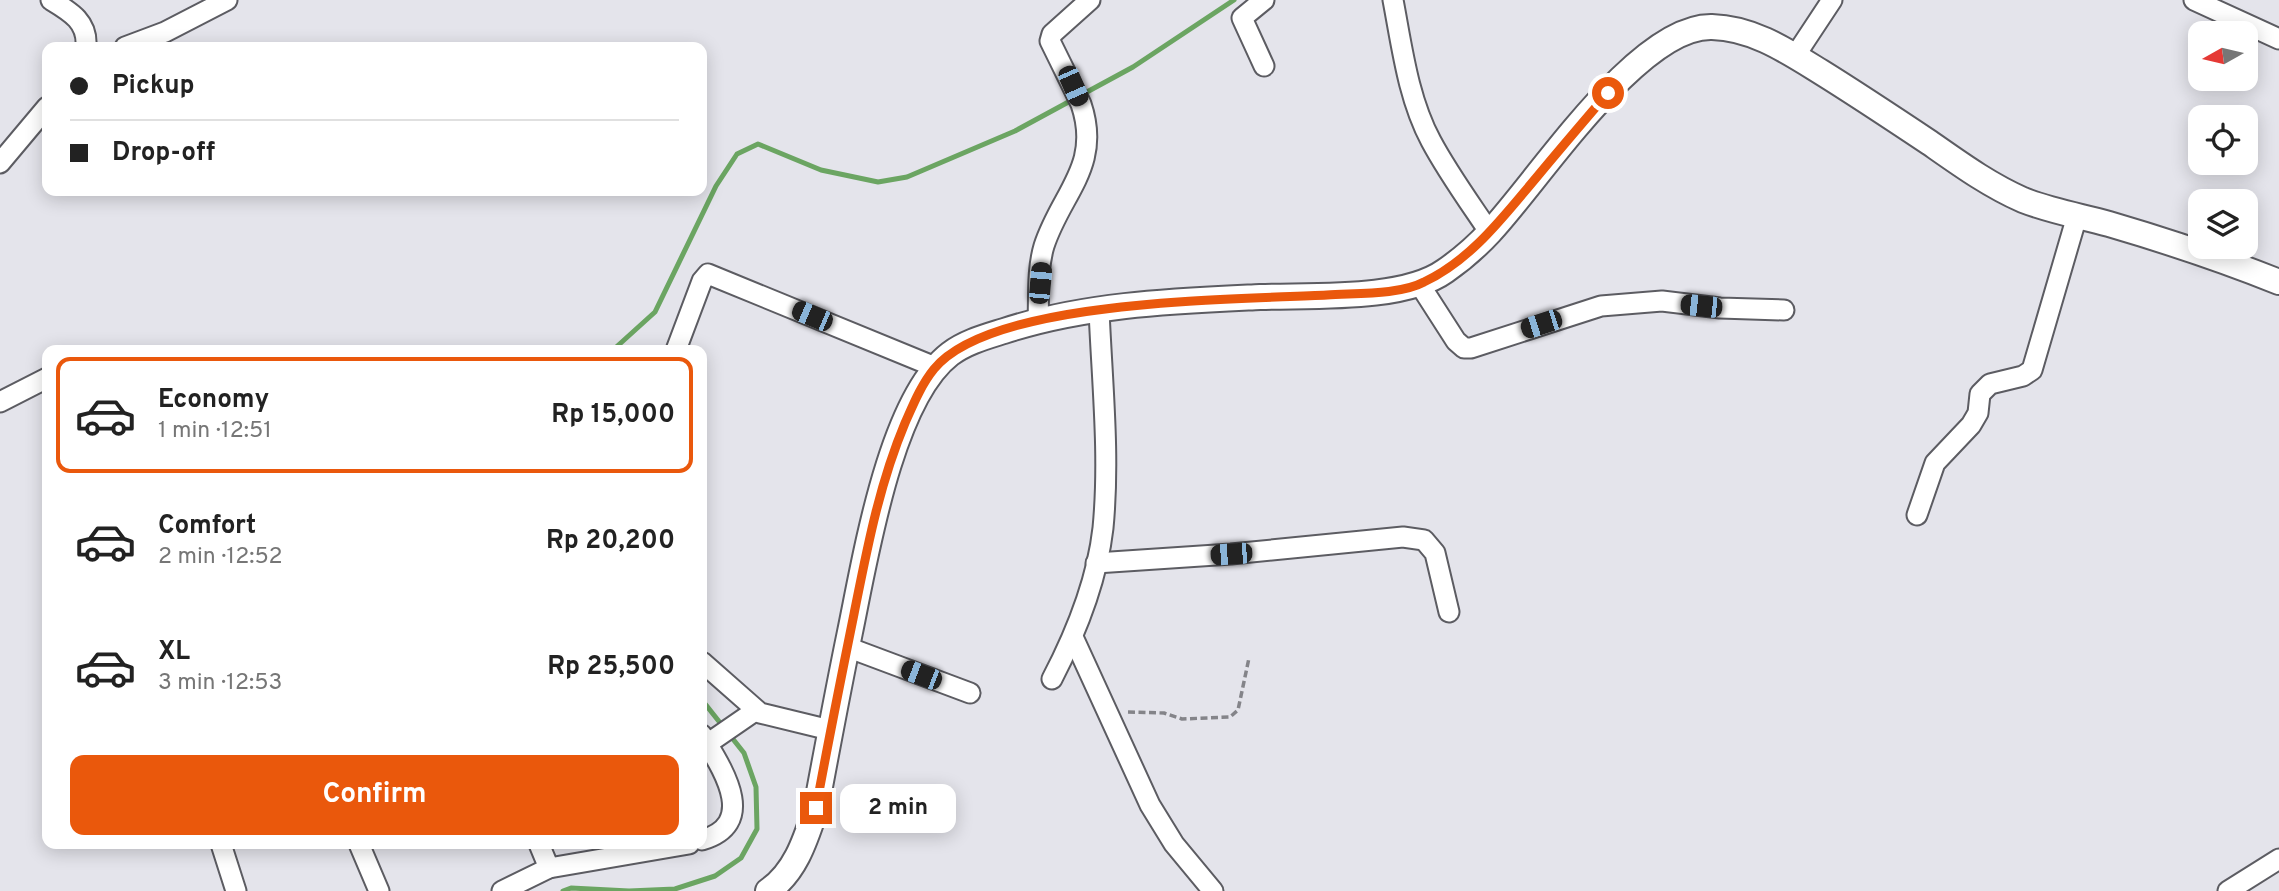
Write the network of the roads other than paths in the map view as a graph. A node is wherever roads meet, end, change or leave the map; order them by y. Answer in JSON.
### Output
{"nodes":[{"id":1,"x":51,"y":0,"type":"edge"},
{"id":2,"x":227,"y":0,"type":"edge"},
{"id":3,"x":1090,"y":0,"type":"edge"},
{"id":4,"x":1264,"y":0,"type":"edge"},
{"id":5,"x":1393,"y":0,"type":"edge"},
{"id":6,"x":1832,"y":0,"type":"edge"},
{"id":7,"x":2194,"y":0,"type":"edge"},
{"id":8,"x":2279,"y":39,"type":"edge"},
{"id":9,"x":86,"y":42,"type":"edge"},
{"id":10,"x":138,"y":42,"type":"edge"},
{"id":11,"x":1795,"y":56,"type":"junction"},
{"id":12,"x":1264,"y":66,"type":"dead end"},
{"id":13,"x":42,"y":113,"type":"edge"},
{"id":14,"x":0,"y":163,"type":"edge"},
{"id":15,"x":2077,"y":216,"type":"junction"},
{"id":16,"x":1490,"y":233,"type":"junction"},
{"id":17,"x":2279,"y":282,"type":"edge"},
{"id":18,"x":1420,"y":285,"type":"junction"},
{"id":19,"x":1099,"y":310,"type":"junction"},
{"id":20,"x":1784,"y":310,"type":"dead end"},
{"id":21,"x":1038,"y":321,"type":"junction"},
{"id":22,"x":678,"y":345,"type":"edge"},
{"id":23,"x":935,"y":367,"type":"junction"},
{"id":24,"x":42,"y":381,"type":"edge"},
{"id":25,"x":0,"y":402,"type":"edge"},
{"id":26,"x":1917,"y":515,"type":"dead end"},
{"id":27,"x":1096,"y":563,"type":"junction"},
{"id":28,"x":1449,"y":612,"type":"dead end"},
{"id":29,"x":1073,"y":637,"type":"junction"},
{"id":30,"x":847,"y":647,"type":"junction"},
{"id":31,"x":707,"y":666,"type":"edge"},
{"id":32,"x":1052,"y":679,"type":"dead end"},
{"id":33,"x":970,"y":693,"type":"dead end"},
{"id":34,"x":752,"y":713,"type":"junction"},
{"id":35,"x":830,"y":730,"type":"junction"},
{"id":36,"x":707,"y":738,"type":"edge"},
{"id":37,"x":707,"y":745,"type":"edge"},
{"id":38,"x":707,"y":838,"type":"edge"},
{"id":39,"x":222,"y":849,"type":"edge"},
{"id":40,"x":361,"y":849,"type":"edge"},
{"id":41,"x":541,"y":849,"type":"edge"},
{"id":42,"x":635,"y":849,"type":"edge"},
{"id":43,"x":2279,"y":859,"type":"edge"},
{"id":44,"x":549,"y":868,"type":"junction"},
{"id":45,"x":236,"y":891,"type":"edge"},
{"id":46,"x":379,"y":891,"type":"edge"},
{"id":47,"x":502,"y":891,"type":"edge"},
{"id":48,"x":768,"y":891,"type":"edge"},
{"id":49,"x":1213,"y":891,"type":"edge"},
{"id":50,"x":2228,"y":891,"type":"edge"}],
"edges":[{"from":1,"to":9,"type":"street"},
{"from":2,"to":10,"type":"street"},
{"from":3,"to":21,"type":"street"},
{"from":4,"to":12,"type":"street"},
{"from":5,"to":16,"type":"street"},
{"from":6,"to":11,"type":"street"},
{"from":7,"to":8,"type":"street"},
{"from":11,"to":15,"type":"street"},
{"from":11,"to":16,"type":"street"},
{"from":13,"to":14,"type":"street"},
{"from":15,"to":17,"type":"street"},
{"from":15,"to":26,"type":"street"},
{"from":16,"to":18,"type":"street"},
{"from":18,"to":19,"type":"street"},
{"from":18,"to":20,"type":"street"},
{"from":19,"to":21,"type":"street"},
{"from":19,"to":27,"type":"street"},
{"from":21,"to":23,"type":"street"},
{"from":22,"to":23,"type":"street"},
{"from":23,"to":30,"type":"street"},
{"from":24,"to":25,"type":"street"},
{"from":27,"to":28,"type":"street"},
{"from":27,"to":29,"type":"street"},
{"from":29,"to":32,"type":"street"},
{"from":29,"to":49,"type":"street"},
{"from":30,"to":33,"type":"street"},
{"from":30,"to":35,"type":"street"},
{"from":31,"to":34,"type":"street"},
{"from":34,"to":35,"type":"street"},
{"from":34,"to":36,"type":"street"},
{"from":35,"to":48,"type":"street"},
{"from":37,"to":38,"type":"street"},
{"from":39,"to":45,"type":"street"},
{"from":40,"to":46,"type":"street"},
{"from":41,"to":44,"type":"street"},
{"from":42,"to":44,"type":"street"},
{"from":43,"to":50,"type":"street"},
{"from":44,"to":47,"type":"street"}]}
